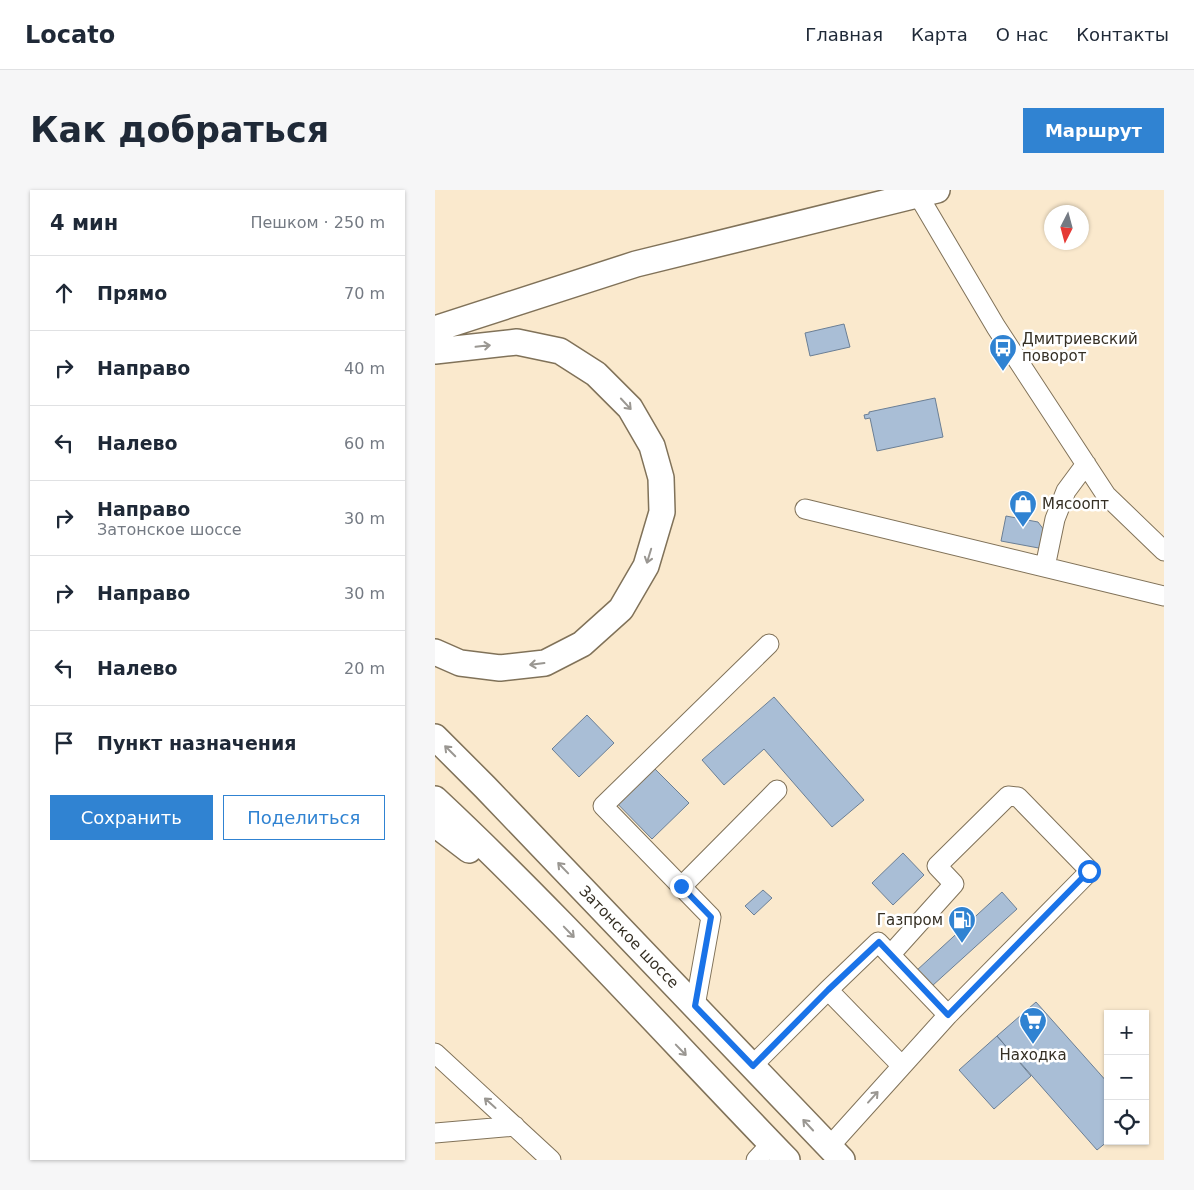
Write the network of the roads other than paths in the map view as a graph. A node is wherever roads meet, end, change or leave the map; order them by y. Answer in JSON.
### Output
{"nodes":[{"id":1,"x":923,"y":192,"type":"edge"},
{"id":2,"x":466,"y":318,"type":"junction"},
{"id":3,"x":435,"y":321,"type":"edge"},
{"id":4,"x":435,"y":329,"type":"edge"},
{"id":5,"x":435,"y":351,"type":"edge"},
{"id":6,"x":1086,"y":464,"type":"junction"},
{"id":7,"x":805,"y":509,"type":"dead end"},
{"id":8,"x":1164,"y":551,"type":"edge"},
{"id":9,"x":1045,"y":567,"type":"junction"},
{"id":10,"x":1164,"y":596,"type":"edge"},
{"id":11,"x":769,"y":644,"type":"dead end"},
{"id":12,"x":435,"y":652,"type":"edge"},
{"id":13,"x":435,"y":737,"type":"edge"},
{"id":14,"x":777,"y":790,"type":"dead end"},
{"id":15,"x":435,"y":799,"type":"edge"},
{"id":16,"x":435,"y":824,"type":"edge"},
{"id":17,"x":681,"y":886,"type":"junction"},
{"id":18,"x":549,"y":911,"type":"junction"},
{"id":19,"x":891,"y":954,"type":"junction"},
{"id":20,"x":828,"y":990,"type":"junction"},
{"id":21,"x":695,"y":1006,"type":"junction"},
{"id":22,"x":948,"y":1015,"type":"junction"},
{"id":23,"x":435,"y":1053,"type":"edge"},
{"id":24,"x":753,"y":1066,"type":"junction"},
{"id":25,"x":902,"y":1066,"type":"junction"},
{"id":26,"x":515,"y":1126,"type":"junction"},
{"id":27,"x":435,"y":1133,"type":"edge"},
{"id":28,"x":835,"y":1153,"type":"edge"},
{"id":29,"x":771,"y":1155,"type":"edge"},
{"id":30,"x":551,"y":1160,"type":"edge"}],
"edges":[{"from":1,"to":2,"type":"main road"},
{"from":1,"to":6,"type":"street"},
{"from":2,"to":3,"type":"main road"},
{"from":2,"to":4,"type":"main road"},
{"from":5,"to":12,"type":"main road","one_way":true},
{"from":6,"to":8,"type":"street"},
{"from":6,"to":9,"type":"street"},
{"from":7,"to":9,"type":"street"},
{"from":9,"to":10,"type":"street"},
{"from":11,"to":17,"type":"street"},
{"from":21,"to":13,"type":"main road","name":"Затонское шоссе","one_way":true},
{"from":14,"to":17,"type":"street"},
{"from":15,"to":18,"type":"main road"},
{"from":16,"to":18,"type":"main road"},
{"from":17,"to":21,"type":"street"},
{"from":18,"to":29,"type":"main road","one_way":true},
{"from":19,"to":20,"type":"street"},
{"from":19,"to":22,"type":"street"},
{"from":19,"to":22,"type":"street"},
{"from":20,"to":24,"type":"street"},
{"from":20,"to":25,"type":"street"},
{"from":21,"to":24,"type":"main road","name":"Затонское шоссе"},
{"from":22,"to":25,"type":"street"},
{"from":26,"to":23,"type":"street","one_way":true},
{"from":28,"to":24,"type":"main road","name":"Затонское шоссе","one_way":true},
{"from":28,"to":25,"type":"street","one_way":true},
{"from":26,"to":27,"type":"street"},
{"from":26,"to":30,"type":"street"}]}
